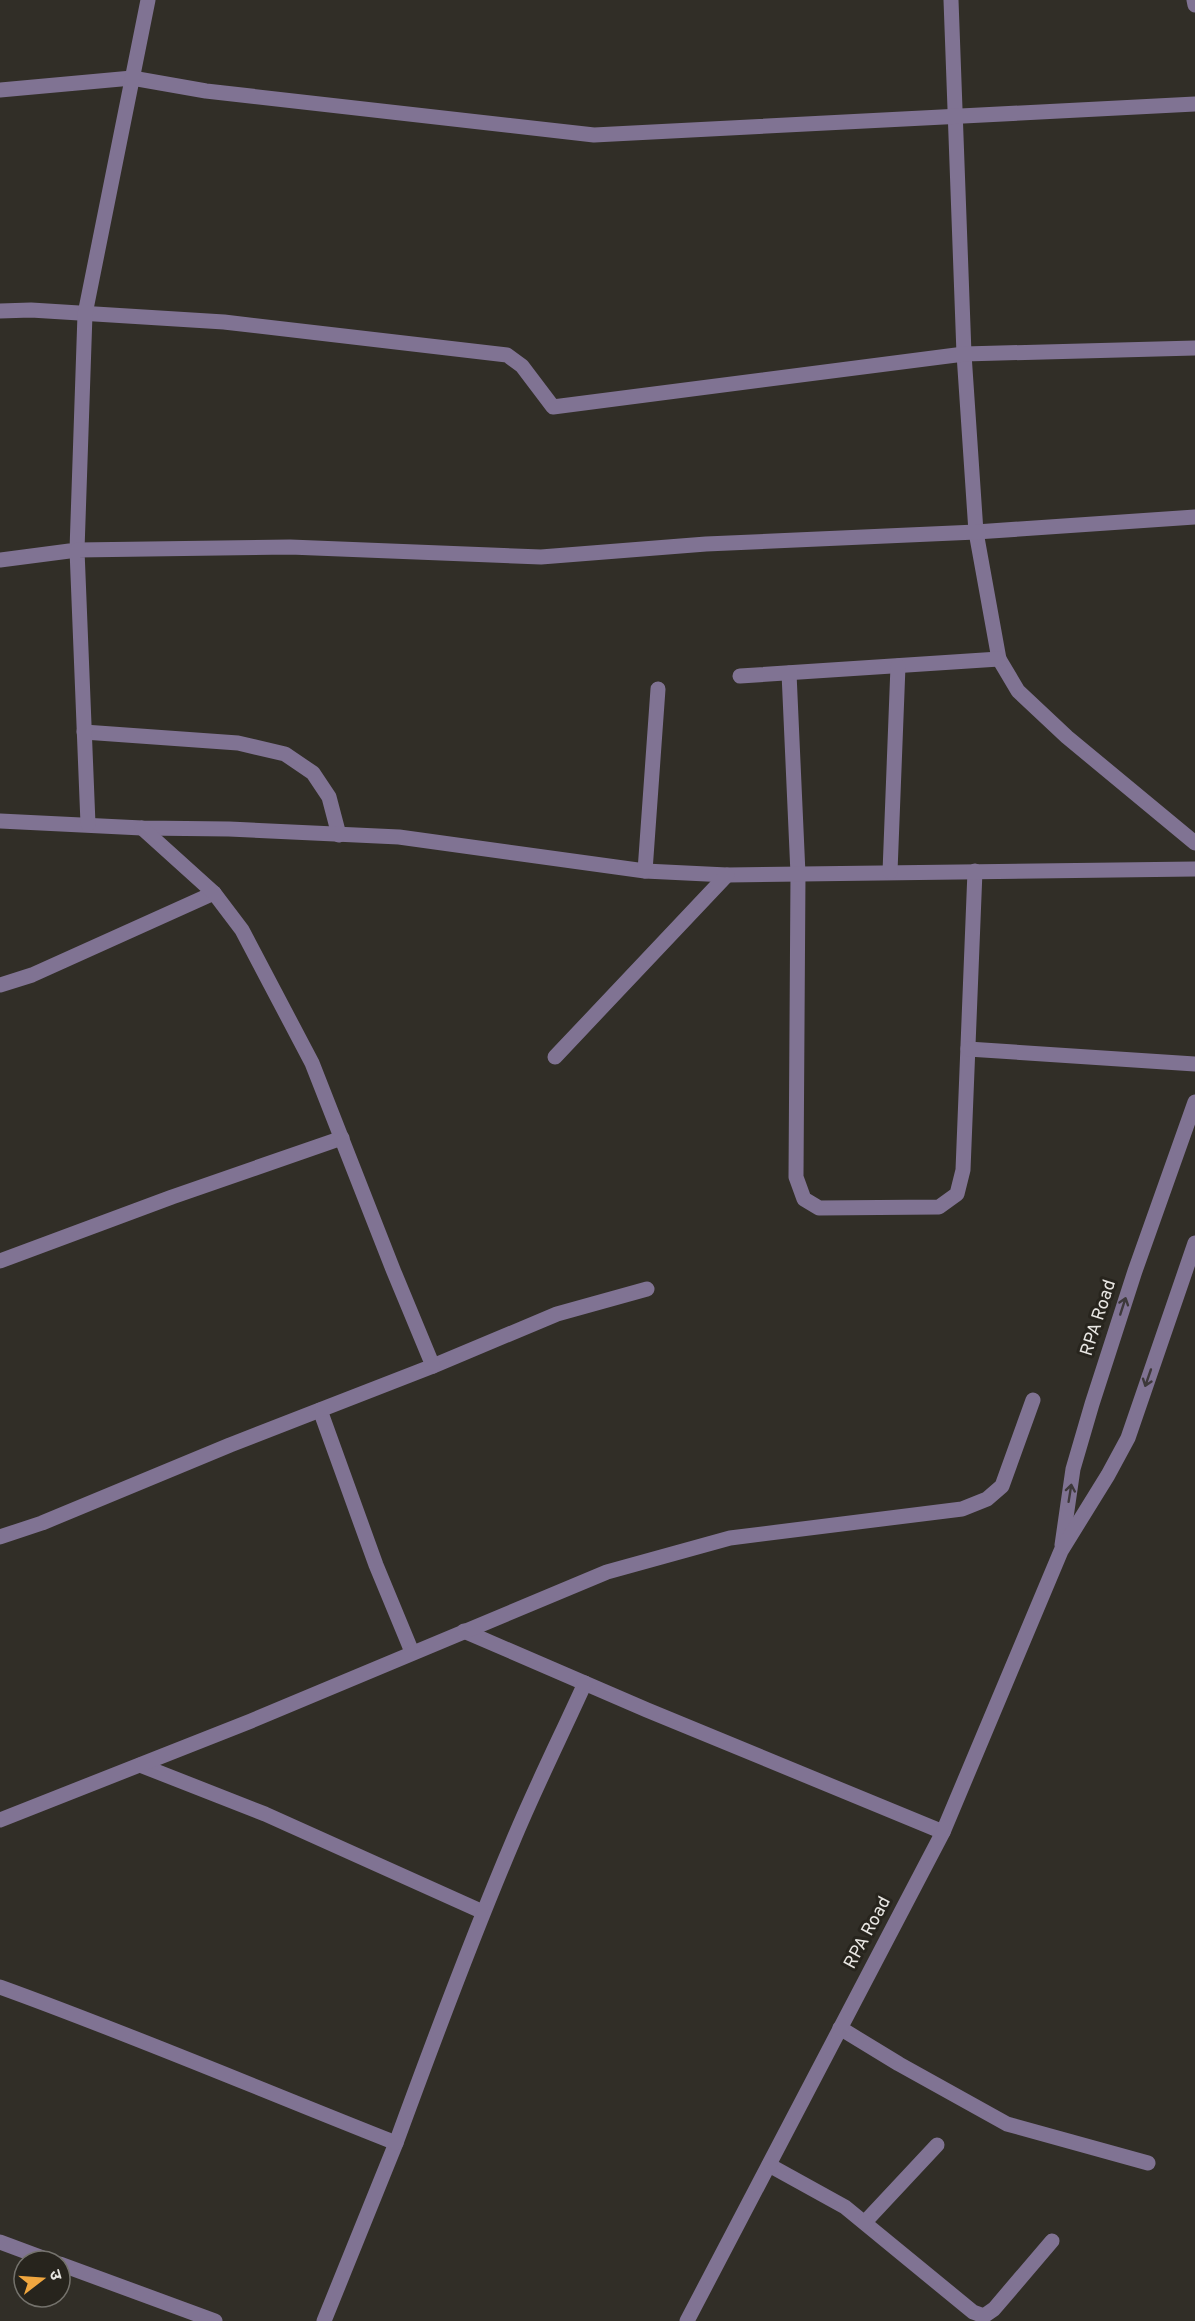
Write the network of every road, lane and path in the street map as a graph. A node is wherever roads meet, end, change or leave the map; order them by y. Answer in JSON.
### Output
{"nodes":[{"id":1,"x":148,"y":0,"type":"edge"},
{"id":2,"x":951,"y":0,"type":"edge"},
{"id":3,"x":1194,"y":0,"type":"edge"},
{"id":4,"x":1195,"y":5,"type":"edge"},
{"id":5,"x":132,"y":78,"type":"junction"},
{"id":6,"x":0,"y":90,"type":"edge"},
{"id":7,"x":1195,"y":104,"type":"edge"},
{"id":8,"x":955,"y":116,"type":"junction"},
{"id":9,"x":0,"y":311,"type":"edge"},
{"id":10,"x":85,"y":314,"type":"junction"},
{"id":11,"x":1195,"y":348,"type":"edge"},
{"id":12,"x":964,"y":354,"type":"junction"},
{"id":13,"x":1195,"y":517,"type":"edge"},
{"id":14,"x":976,"y":532,"type":"junction"},
{"id":15,"x":77,"y":550,"type":"junction"},
{"id":16,"x":0,"y":560,"type":"edge"},
{"id":17,"x":999,"y":659,"type":"junction"},
{"id":18,"x":898,"y":666,"type":"junction"},
{"id":19,"x":789,"y":673,"type":"junction"},
{"id":20,"x":740,"y":676,"type":"dead end"},
{"id":21,"x":658,"y":689,"type":"dead end"},
{"id":22,"x":84,"y":732,"type":"junction"},
{"id":23,"x":0,"y":821,"type":"edge"},
{"id":24,"x":88,"y":824,"type":"junction"},
{"id":25,"x":142,"y":828,"type":"junction"},
{"id":26,"x":339,"y":835,"type":"junction"},
{"id":27,"x":1195,"y":843,"type":"edge"},
{"id":28,"x":1195,"y":869,"type":"edge"},
{"id":29,"x":645,"y":871,"type":"junction"},
{"id":30,"x":975,"y":871,"type":"junction"},
{"id":31,"x":890,"y":872,"type":"junction"},
{"id":32,"x":798,"y":874,"type":"junction"},
{"id":33,"x":727,"y":875,"type":"junction"},
{"id":34,"x":214,"y":893,"type":"junction"},
{"id":35,"x":0,"y":985,"type":"edge"},
{"id":36,"x":968,"y":1049,"type":"junction"},
{"id":37,"x":555,"y":1057,"type":"dead end"},
{"id":38,"x":1195,"y":1064,"type":"edge"},
{"id":39,"x":1195,"y":1102,"type":"edge"},
{"id":40,"x":342,"y":1138,"type":"junction"},
{"id":41,"x":1195,"y":1243,"type":"edge"},
{"id":42,"x":0,"y":1262,"type":"edge"},
{"id":43,"x":647,"y":1290,"type":"dead end"},
{"id":44,"x":433,"y":1366,"type":"junction"},
{"id":45,"x":1033,"y":1400,"type":"dead end"},
{"id":46,"x":320,"y":1410,"type":"junction"},
{"id":47,"x":0,"y":1537,"type":"edge"},
{"id":48,"x":1061,"y":1551,"type":"junction"},
{"id":49,"x":464,"y":1630,"type":"junction"},
{"id":50,"x":412,"y":1652,"type":"junction"},
{"id":51,"x":585,"y":1683,"type":"junction"},
{"id":52,"x":140,"y":1765,"type":"junction"},
{"id":53,"x":0,"y":1820,"type":"edge"},
{"id":54,"x":943,"y":1832,"type":"junction"},
{"id":55,"x":483,"y":1912,"type":"junction"},
{"id":56,"x":0,"y":1987,"type":"edge"},
{"id":57,"x":840,"y":2028,"type":"junction"},
{"id":58,"x":396,"y":2143,"type":"junction"},
{"id":59,"x":937,"y":2145,"type":"dead end"},
{"id":60,"x":1148,"y":2163,"type":"dead end"},
{"id":61,"x":768,"y":2165,"type":"junction"},
{"id":62,"x":865,"y":2222,"type":"junction"},
{"id":63,"x":1052,"y":2241,"type":"dead end"},
{"id":64,"x":0,"y":2242,"type":"edge"},
{"id":65,"x":19,"y":2249,"type":"edge"},
{"id":66,"x":72,"y":2268,"type":"edge"},
{"id":67,"x":215,"y":2321,"type":"edge"},
{"id":68,"x":324,"y":2321,"type":"edge"},
{"id":69,"x":687,"y":2321,"type":"edge"}],
"edges":[{"from":1,"to":5,"type":"street"},
{"from":2,"to":8,"type":"street"},
{"from":3,"to":4,"type":"street"},
{"from":5,"to":6,"type":"street"},
{"from":5,"to":8,"type":"street"},
{"from":5,"to":10,"type":"street"},
{"from":7,"to":8,"type":"street"},
{"from":8,"to":12,"type":"street"},
{"from":9,"to":10,"type":"street"},
{"from":10,"to":12,"type":"street"},
{"from":10,"to":15,"type":"street"},
{"from":11,"to":12,"type":"street"},
{"from":12,"to":14,"type":"street"},
{"from":13,"to":14,"type":"street"},
{"from":14,"to":15,"type":"street"},
{"from":14,"to":17,"type":"street"},
{"from":15,"to":16,"type":"street"},
{"from":15,"to":22,"type":"street"},
{"from":17,"to":18,"type":"street"},
{"from":17,"to":27,"type":"street"},
{"from":18,"to":19,"type":"street"},
{"from":18,"to":31,"type":"street"},
{"from":19,"to":20,"type":"street"},
{"from":19,"to":32,"type":"street"},
{"from":21,"to":29,"type":"street"},
{"from":22,"to":24,"type":"street"},
{"from":22,"to":26,"type":"street"},
{"from":23,"to":24,"type":"street"},
{"from":24,"to":25,"type":"street"},
{"from":25,"to":26,"type":"street"},
{"from":25,"to":34,"type":"street"},
{"from":26,"to":29,"type":"street"},
{"from":28,"to":30,"type":"street"},
{"from":29,"to":33,"type":"street"},
{"from":30,"to":31,"type":"street"},
{"from":30,"to":36,"type":"street"},
{"from":31,"to":32,"type":"street"},
{"from":32,"to":33,"type":"street"},
{"from":32,"to":36,"type":"street"},
{"from":33,"to":37,"type":"street"},
{"from":34,"to":35,"type":"street"},
{"from":34,"to":40,"type":"street"},
{"from":36,"to":38,"type":"street"},
{"from":48,"to":39,"type":"street","name":"RPA Road","one_way":true},
{"from":40,"to":42,"type":"street"},
{"from":40,"to":44,"type":"street"},
{"from":41,"to":48,"type":"street","name":"RPA Road","one_way":true},
{"from":43,"to":44,"type":"street"},
{"from":44,"to":46,"type":"street"},
{"from":45,"to":49,"type":"street"},
{"from":46,"to":47,"type":"street"},
{"from":46,"to":50,"type":"street"},
{"from":48,"to":54,"type":"street","name":"RPA Road"},
{"from":49,"to":50,"type":"street"},
{"from":49,"to":51,"type":"street"},
{"from":50,"to":52,"type":"street"},
{"from":51,"to":54,"type":"street"},
{"from":51,"to":55,"type":"street"},
{"from":52,"to":53,"type":"street"},
{"from":52,"to":55,"type":"street"},
{"from":54,"to":57,"type":"street","name":"RPA Road"},
{"from":55,"to":58,"type":"street"},
{"from":56,"to":58,"type":"street"},
{"from":57,"to":60,"type":"street"},
{"from":57,"to":61,"type":"street","name":"RPA Road"},
{"from":58,"to":68,"type":"street"},
{"from":59,"to":62,"type":"street"},
{"from":61,"to":62,"type":"street"},
{"from":61,"to":69,"type":"street","name":"RPA Road"},
{"from":62,"to":63,"type":"street"},
{"from":64,"to":65,"type":"street"},
{"from":66,"to":67,"type":"street"}]}
